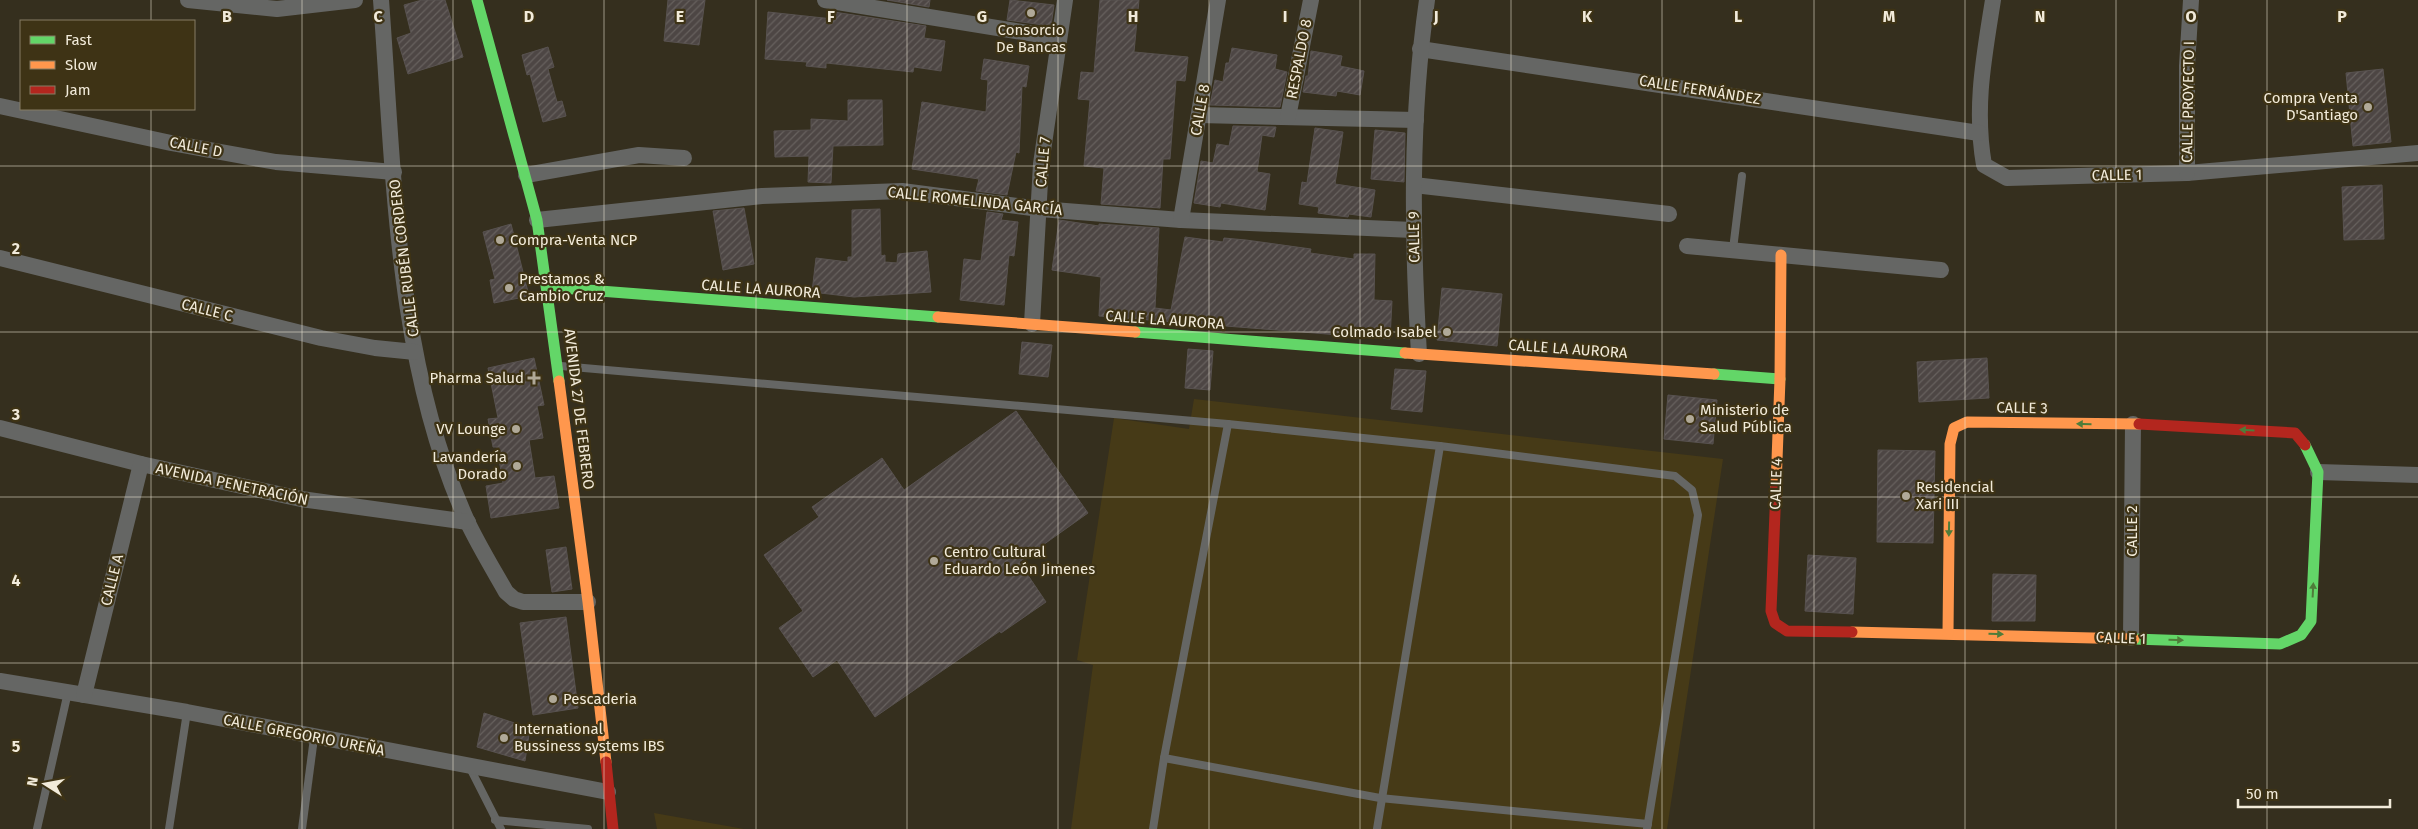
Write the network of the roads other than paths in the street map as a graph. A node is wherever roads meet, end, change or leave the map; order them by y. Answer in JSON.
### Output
{"nodes":[{"id":1,"x":188,"y":0,"type":"edge"},
{"id":2,"x":355,"y":0,"type":"edge"},
{"id":3,"x":381,"y":0,"type":"edge"},
{"id":4,"x":478,"y":0,"type":"edge"},
{"id":5,"x":824,"y":0,"type":"edge"},
{"id":6,"x":1065,"y":0,"type":"edge"},
{"id":7,"x":1218,"y":0,"type":"edge"},
{"id":8,"x":1311,"y":0,"type":"edge"},
{"id":9,"x":1427,"y":0,"type":"edge"},
{"id":10,"x":1993,"y":0,"type":"edge"},
{"id":11,"x":2191,"y":0,"type":"edge"},
{"id":12,"x":1059,"y":38,"type":"junction"},
{"id":13,"x":1420,"y":49,"type":"junction"},
{"id":14,"x":0,"y":106,"type":"edge"},
{"id":15,"x":1199,"y":115,"type":"junction"},
{"id":16,"x":1288,"y":117,"type":"junction"},
{"id":17,"x":1416,"y":120,"type":"junction"},
{"id":18,"x":1979,"y":133,"type":"junction"},
{"id":19,"x":2418,"y":153,"type":"edge"},
{"id":20,"x":684,"y":158,"type":"dead end"},
{"id":21,"x":394,"y":172,"type":"junction"},
{"id":22,"x":2188,"y":173,"type":"junction"},
{"id":23,"x":526,"y":175,"type":"junction"},
{"id":24,"x":1742,"y":176,"type":"dead end"},
{"id":25,"x":1414,"y":185,"type":"junction"},
{"id":26,"x":1040,"y":209,"type":"junction"},
{"id":27,"x":1669,"y":214,"type":"dead end"},
{"id":28,"x":537,"y":220,"type":"junction"},
{"id":29,"x":1181,"y":220,"type":"junction"},
{"id":30,"x":1413,"y":230,"type":"junction"},
{"id":31,"x":1687,"y":246,"type":"dead end"},
{"id":32,"x":1732,"y":249,"type":"junction"},
{"id":33,"x":1781,"y":255,"type":"junction"},
{"id":34,"x":0,"y":258,"type":"edge"},
{"id":35,"x":1941,"y":270,"type":"dead end"},
{"id":36,"x":548,"y":287,"type":"junction"},
{"id":37,"x":1032,"y":324,"type":"junction"},
{"id":38,"x":415,"y":352,"type":"junction"},
{"id":39,"x":1419,"y":354,"type":"junction"},
{"id":40,"x":558,"y":366,"type":"junction"},
{"id":41,"x":1780,"y":379,"type":"junction"},
{"id":42,"x":1228,"y":424,"type":"junction"},
{"id":43,"x":2133,"y":424,"type":"junction"},
{"id":44,"x":0,"y":428,"type":"edge"},
{"id":45,"x":2295,"y":433,"type":"joint"},
{"id":46,"x":1440,"y":446,"type":"junction"},
{"id":47,"x":141,"y":464,"type":"junction"},
{"id":48,"x":2318,"y":472,"type":"junction"},
{"id":49,"x":2418,"y":474,"type":"edge"},
{"id":50,"x":468,"y":522,"type":"junction"},
{"id":51,"x":588,"y":602,"type":"junction"},
{"id":52,"x":1775,"y":623,"type":"joint"},
{"id":53,"x":1948,"y":633,"type":"junction"},
{"id":54,"x":2132,"y":638,"type":"junction"},
{"id":55,"x":0,"y":681,"type":"edge"},
{"id":56,"x":68,"y":692,"type":"junction"},
{"id":57,"x":84,"y":695,"type":"junction"},
{"id":58,"x":187,"y":712,"type":"junction"},
{"id":59,"x":314,"y":738,"type":"junction"},
{"id":60,"x":1164,"y":758,"type":"junction"},
{"id":61,"x":469,"y":766,"type":"junction"},
{"id":62,"x":608,"y":792,"type":"junction"},
{"id":63,"x":1380,"y":798,"type":"junction"},
{"id":64,"x":495,"y":820,"type":"junction"},
{"id":65,"x":1648,"y":827,"type":"edge"},
{"id":66,"x":37,"y":829,"type":"edge"},
{"id":67,"x":169,"y":829,"type":"edge"},
{"id":68,"x":302,"y":829,"type":"edge"},
{"id":69,"x":501,"y":829,"type":"edge"},
{"id":70,"x":588,"y":829,"type":"edge"},
{"id":71,"x":613,"y":829,"type":"edge"},
{"id":72,"x":1153,"y":829,"type":"edge"},
{"id":73,"x":1377,"y":829,"type":"edge"}],
"edges":[{"from":1,"to":2,"type":"street"},
{"from":3,"to":21,"type":"street","name":"CALLE RUBÉN CORDERO"},
{"from":4,"to":23,"type":"street","name":"AVENIDA 27 DE FEBRERO"},
{"from":5,"to":12,"type":"street"},
{"from":6,"to":12,"type":"street","name":"CALLE 7"},
{"from":7,"to":15,"type":"street","name":"CALLE 8"},
{"from":8,"to":16,"type":"street","name":"RESPALDO 8"},
{"from":9,"to":13,"type":"street"},
{"from":10,"to":18,"type":"street","name":"CALLE 1"},
{"from":11,"to":22,"type":"street","name":"CALLE PROYECTO I"},
{"from":12,"to":26,"type":"street","name":"CALLE 7"},
{"from":13,"to":17,"type":"street","name":"CALLE 9"},
{"from":13,"to":18,"type":"street","name":"CALLE FERNÁNDEZ"},
{"from":14,"to":21,"type":"street","name":"CALLE D"},
{"from":15,"to":16,"type":"street"},
{"from":15,"to":29,"type":"street","name":"CALLE 8"},
{"from":16,"to":17,"type":"street"},
{"from":17,"to":25,"type":"street","name":"CALLE 9"},
{"from":18,"to":22,"type":"street","name":"CALLE 1"},
{"from":19,"to":22,"type":"street","name":"CALLE 1"},
{"from":20,"to":23,"type":"street"},
{"from":21,"to":38,"type":"street","name":"CALLE RUBÉN CORDERO"},
{"from":23,"to":28,"type":"street","name":"AVENIDA 27 DE FEBRERO"},
{"from":24,"to":32,"type":"lane"},
{"from":25,"to":27,"type":"street"},
{"from":25,"to":30,"type":"street","name":"CALLE 9"},
{"from":26,"to":28,"type":"street","name":"CALLE ROMELINDA GARCÍA"},
{"from":26,"to":29,"type":"street","name":"CALLE ROMELINDA GARCÍA"},
{"from":26,"to":37,"type":"street","name":"CALLE 7"},
{"from":28,"to":36,"type":"street","name":"AVENIDA 27 DE FEBRERO"},
{"from":29,"to":30,"type":"street","name":"CALLE ROMELINDA GARCÍA"},
{"from":30,"to":39,"type":"street","name":"CALLE 9"},
{"from":31,"to":32,"type":"street"},
{"from":32,"to":33,"type":"street"},
{"from":33,"to":35,"type":"street"},
{"from":33,"to":41,"type":"street","name":"CALLE 4"},
{"from":34,"to":38,"type":"street","name":"CALLE C"},
{"from":36,"to":37,"type":"street","name":"CALLE LA AURORA"},
{"from":36,"to":40,"type":"street","name":"AVENIDA 27 DE FEBRERO"},
{"from":37,"to":39,"type":"street","name":"CALLE LA AURORA"},
{"from":38,"to":50,"type":"street","name":"CALLE RUBÉN CORDERO"},
{"from":39,"to":41,"type":"street","name":"CALLE LA AURORA"},
{"from":40,"to":42,"type":"lane"},
{"from":40,"to":51,"type":"street","name":"AVENIDA 27 DE FEBRERO"},
{"from":41,"to":52,"type":"street","name":"CALLE 4"},
{"from":42,"to":46,"type":"lane"},
{"from":42,"to":60,"type":"lane"},
{"from":45,"to":43,"type":"street","name":"CALLE 3","one_way":true},
{"from":43,"to":53,"type":"street","name":"CALLE 3","one_way":true},
{"from":43,"to":54,"type":"street","name":"CALLE 2"},
{"from":44,"to":47,"type":"street","name":"AVENIDA PENETRACIÓN"},
{"from":45,"to":48,"type":"street","name":"CALLE 1"},
{"from":46,"to":63,"type":"lane"},
{"from":46,"to":65,"type":"lane"},
{"from":47,"to":50,"type":"street","name":"AVENIDA PENETRACIÓN"},
{"from":47,"to":57,"type":"street","name":"CALLE A"},
{"from":48,"to":49,"type":"street"},
{"from":54,"to":48,"type":"street","name":"CALLE 1","one_way":true},
{"from":50,"to":51,"type":"street","name":"CALLE RUBÉN CORDERO"},
{"from":51,"to":62,"type":"street","name":"AVENIDA 27 DE FEBRERO"},
{"from":52,"to":53,"type":"street","name":"CALLE 1"},
{"from":53,"to":54,"type":"street","name":"CALLE 1","one_way":true},
{"from":55,"to":56,"type":"street","name":"CALLE GREGORIO UREÑA"},
{"from":56,"to":57,"type":"street","name":"CALLE GREGORIO UREÑA"},
{"from":56,"to":66,"type":"lane"},
{"from":57,"to":58,"type":"street","name":"CALLE GREGORIO UREÑA"},
{"from":58,"to":59,"type":"street","name":"CALLE GREGORIO UREÑA"},
{"from":58,"to":67,"type":"lane"},
{"from":59,"to":61,"type":"street","name":"CALLE GREGORIO UREÑA"},
{"from":59,"to":68,"type":"lane"},
{"from":60,"to":63,"type":"lane"},
{"from":60,"to":72,"type":"lane"},
{"from":61,"to":62,"type":"street","name":"CALLE GREGORIO UREÑA"},
{"from":61,"to":64,"type":"lane"},
{"from":62,"to":71,"type":"street","name":"AVENIDA 27 DE FEBRERO"},
{"from":63,"to":65,"type":"lane"},
{"from":63,"to":73,"type":"lane"},
{"from":64,"to":69,"type":"lane"},
{"from":64,"to":70,"type":"lane"}]}
